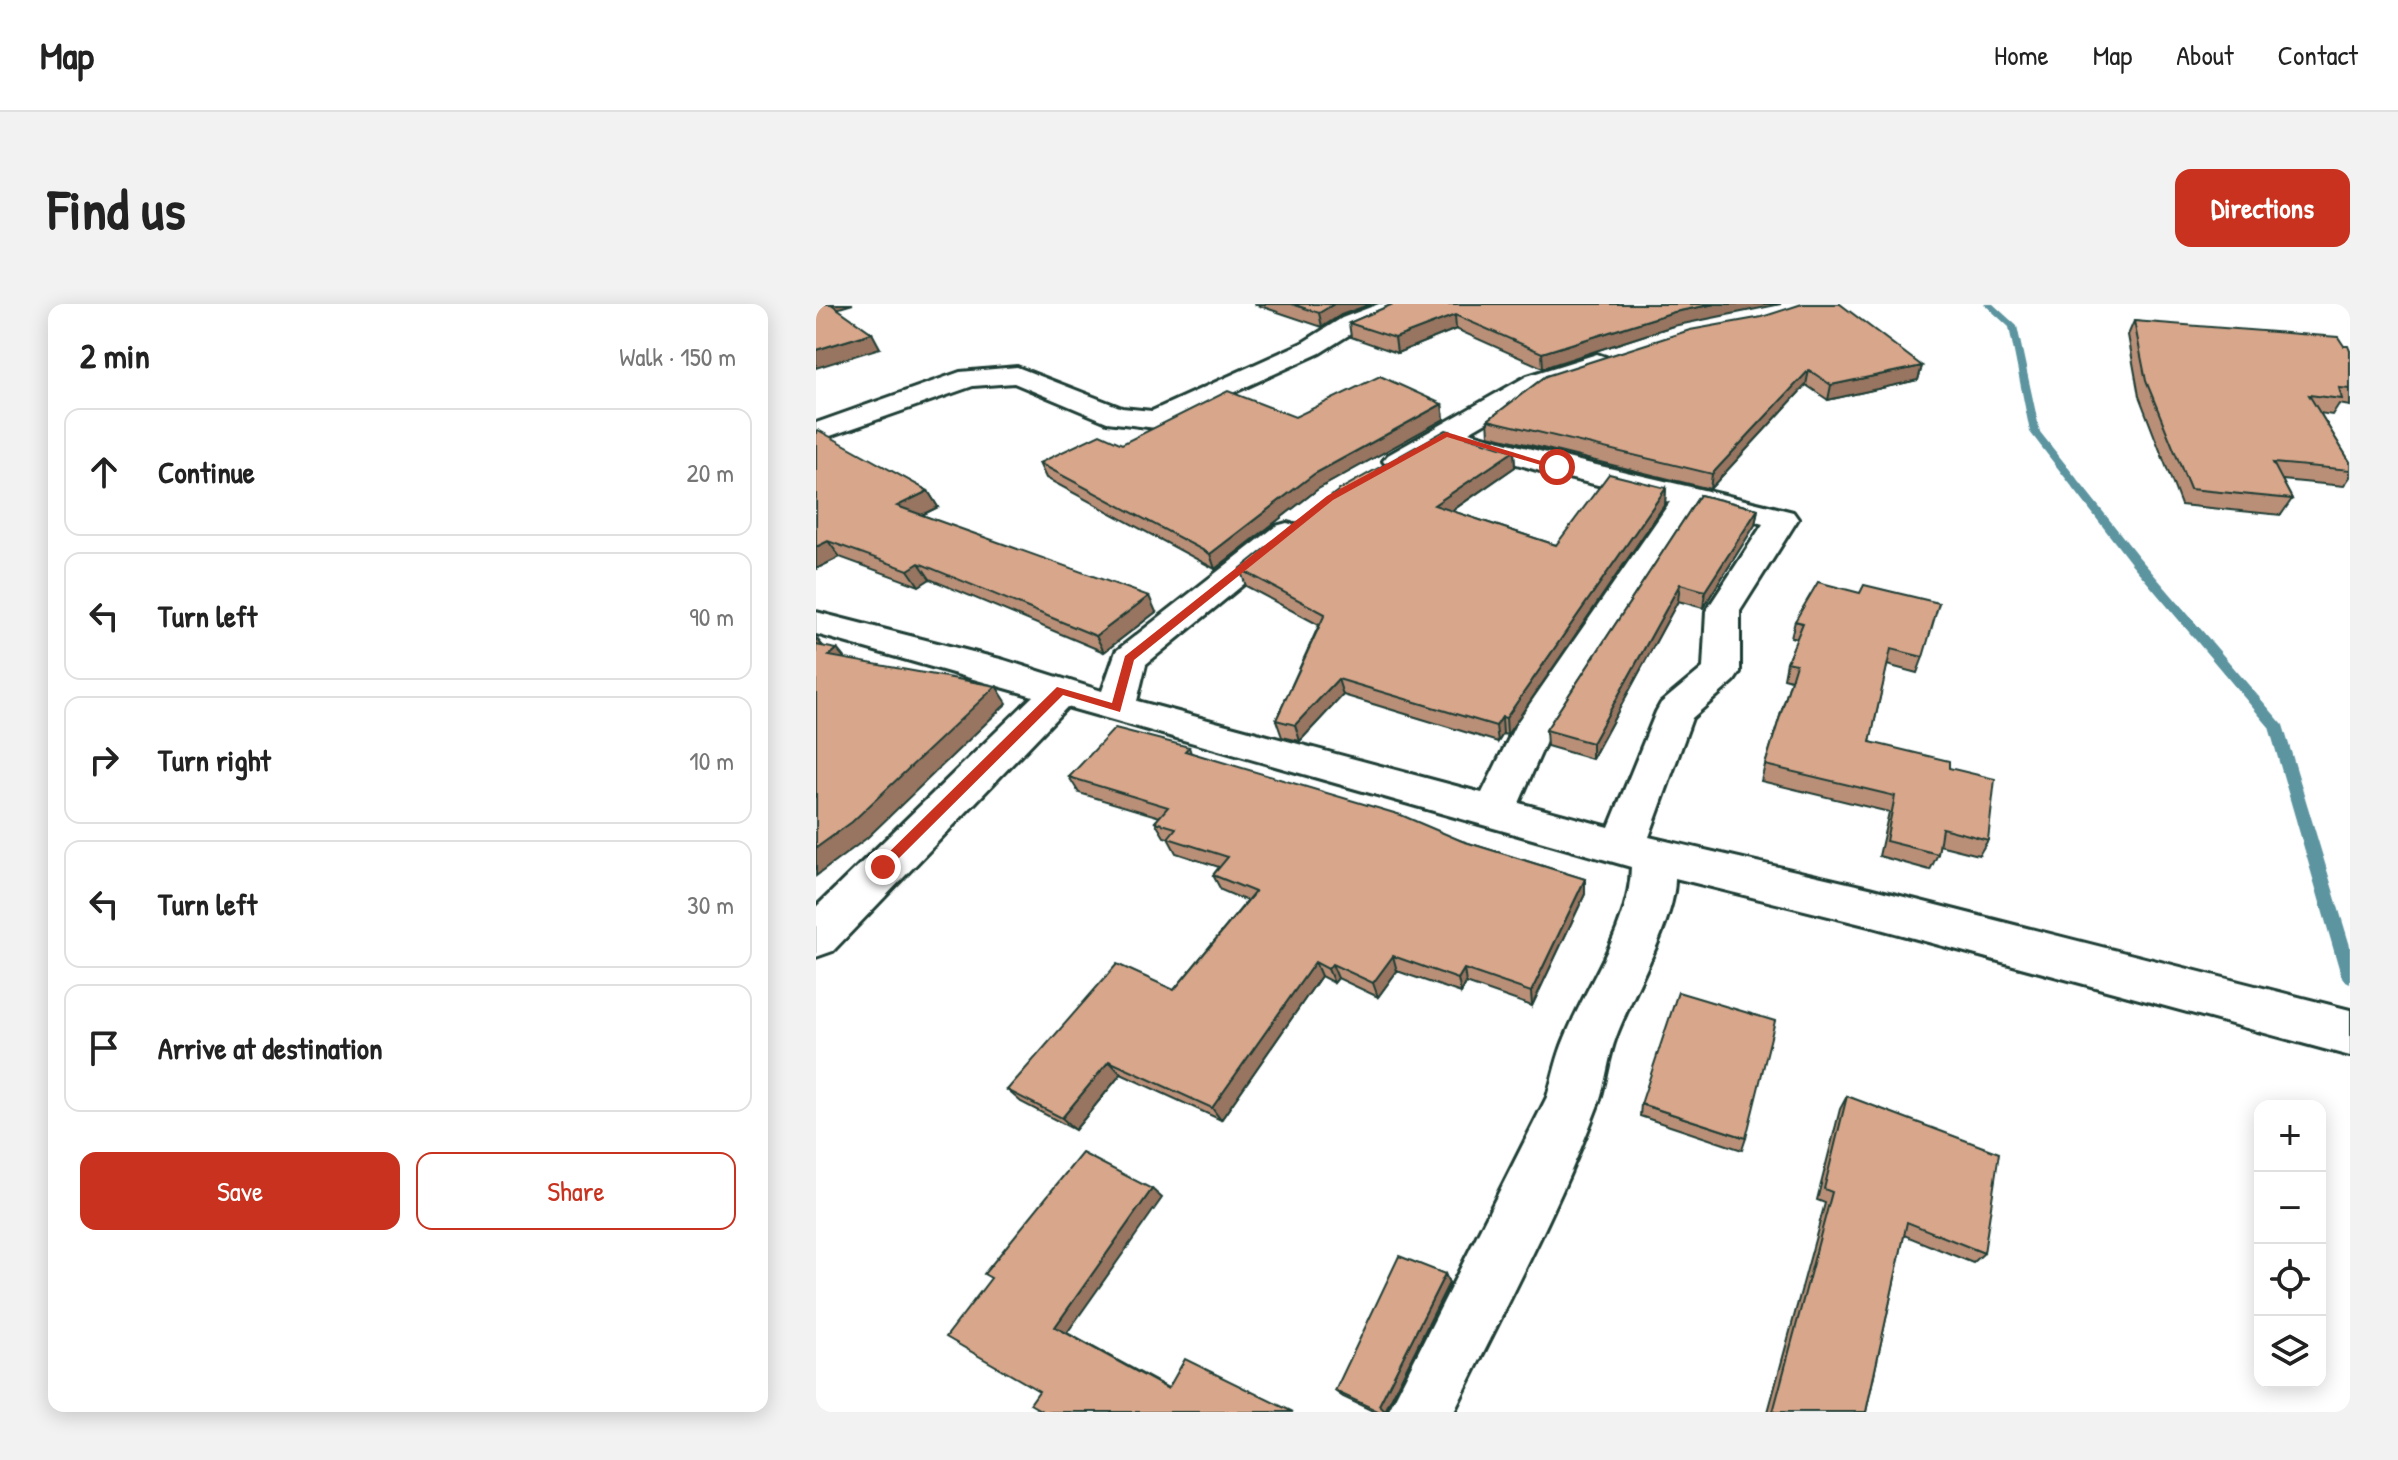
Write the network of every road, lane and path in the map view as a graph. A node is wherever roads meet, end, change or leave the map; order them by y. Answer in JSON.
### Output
{"nodes":[{"id":1,"x":1400,"y":304,"type":"edge"},
{"id":2,"x":1624,"y":353,"type":"edge"},
{"id":3,"x":816,"y":433,"type":"edge"},
{"id":4,"x":1446,"y":434,"type":"junction"},
{"id":5,"x":1369,"y":477,"type":"edge"},
{"id":6,"x":1690,"y":495,"type":"junction"},
{"id":7,"x":1306,"y":517,"type":"edge"},
{"id":8,"x":816,"y":623,"type":"edge"},
{"id":9,"x":1061,"y":690,"type":"junction"},
{"id":10,"x":1116,"y":709,"type":"junction"},
{"id":11,"x":1495,"y":811,"type":"junction"},
{"id":12,"x":1638,"y":852,"type":"junction"},
{"id":13,"x":816,"y":937,"type":"edge"},
{"id":14,"x":2346,"y":1032,"type":"edge"},
{"id":15,"x":1420,"y":1412,"type":"edge"}],
"edges":[{"from":1,"to":3,"type":"street"},
{"from":2,"to":4,"type":"street"},
{"from":4,"to":5,"type":"street"},
{"from":4,"to":6,"type":"street"},
{"from":6,"to":11,"type":"street"},
{"from":6,"to":12,"type":"street"},
{"from":7,"to":10,"type":"street"},
{"from":8,"to":9,"type":"street"},
{"from":9,"to":10,"type":"street"},
{"from":9,"to":13,"type":"street"},
{"from":10,"to":11,"type":"street"},
{"from":11,"to":12,"type":"street"},
{"from":12,"to":14,"type":"street"},
{"from":12,"to":15,"type":"street"}]}
